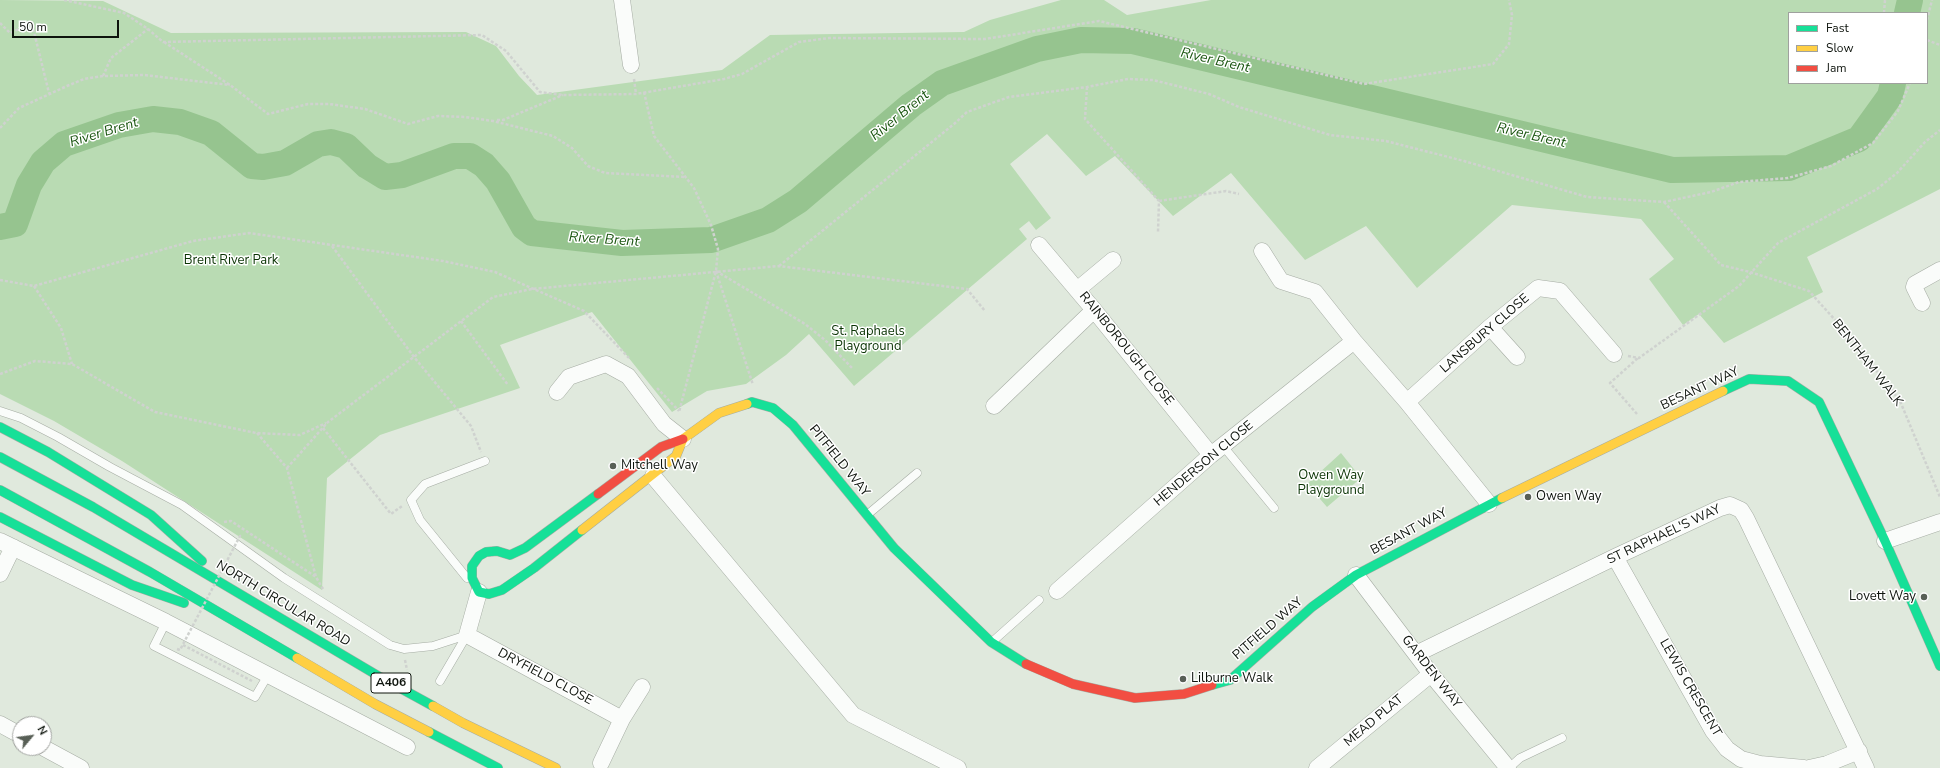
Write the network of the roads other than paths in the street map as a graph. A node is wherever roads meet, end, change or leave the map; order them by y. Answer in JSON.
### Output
{"nodes":[{"id":1,"x":622,"y":0,"type":"edge"},
{"id":2,"x":631,"y":65,"type":"dead end"},
{"id":3,"x":1039,"y":245,"type":"dead end"},
{"id":4,"x":1262,"y":251,"type":"dead end"},
{"id":5,"x":1113,"y":260,"type":"dead end"},
{"id":6,"x":1940,"y":270,"type":"edge"},
{"id":7,"x":1077,"y":290,"type":"junction"},
{"id":8,"x":1922,"y":303,"type":"dead end"},
{"id":9,"x":1094,"y":310,"type":"junction"},
{"id":10,"x":1490,"y":327,"type":"junction"},
{"id":11,"x":1354,"y":341,"type":"junction"},
{"id":12,"x":1614,"y":354,"type":"road end"},
{"id":13,"x":1517,"y":358,"type":"dead end"},
{"id":14,"x":557,"y":392,"type":"dead end"},
{"id":15,"x":1407,"y":402,"type":"junction"},
{"id":16,"x":994,"y":406,"type":"dead end"},
{"id":17,"x":0,"y":411,"type":"edge"},
{"id":18,"x":0,"y":427,"type":"edge"},
{"id":19,"x":683,"y":439,"type":"junction"},
{"id":20,"x":1217,"y":450,"type":"junction"},
{"id":21,"x":0,"y":457,"type":"edge"},
{"id":22,"x":485,"y":461,"type":"road end"},
{"id":23,"x":917,"y":473,"type":"dead end"},
{"id":24,"x":653,"y":476,"type":"junction"},
{"id":25,"x":0,"y":490,"type":"edge"},
{"id":26,"x":1489,"y":504,"type":"junction"},
{"id":27,"x":1274,"y":508,"type":"dead end"},
{"id":28,"x":867,"y":515,"type":"junction"},
{"id":29,"x":0,"y":518,"type":"edge"},
{"id":30,"x":1940,"y":522,"type":"edge"},
{"id":31,"x":1885,"y":542,"type":"junction"},
{"id":32,"x":6,"y":544,"type":"edge"},
{"id":33,"x":1615,"y":557,"type":"junction"},
{"id":34,"x":0,"y":574,"type":"edge"},
{"id":35,"x":1356,"y":575,"type":"junction"},
{"id":36,"x":231,"y":588,"type":"junction"},
{"id":37,"x":1057,"y":591,"type":"dead end"},
{"id":38,"x":479,"y":592,"type":"junction"},
{"id":39,"x":1039,"y":600,"type":"dead end"},
{"id":40,"x":218,"y":614,"type":"junction"},
{"id":41,"x":166,"y":622,"type":"junction"},
{"id":42,"x":467,"y":635,"type":"junction"},
{"id":43,"x":991,"y":642,"type":"junction"},
{"id":44,"x":1416,"y":654,"type":"junction"},
{"id":45,"x":1940,"y":666,"type":"edge"},
{"id":46,"x":1431,"y":674,"type":"junction"},
{"id":47,"x":268,"y":675,"type":"junction"},
{"id":48,"x":440,"y":681,"type":"dead end"},
{"id":49,"x":642,"y":687,"type":"dead end"},
{"id":50,"x":622,"y":719,"type":"junction"},
{"id":51,"x":0,"y":724,"type":"edge"},
{"id":52,"x":12,"y":731,"type":"edge"},
{"id":53,"x":1562,"y":738,"type":"dead end"},
{"id":54,"x":407,"y":747,"type":"dead end"},
{"id":55,"x":1859,"y":750,"type":"junction"},
{"id":56,"x":52,"y":752,"type":"edge"},
{"id":57,"x":601,"y":763,"type":"dead end"},
{"id":58,"x":81,"y":768,"type":"edge"},
{"id":59,"x":498,"y":768,"type":"edge"},
{"id":60,"x":556,"y":768,"type":"edge"},
{"id":61,"x":958,"y":768,"type":"edge"},
{"id":62,"x":1317,"y":768,"type":"edge"},
{"id":63,"x":1508,"y":768,"type":"edge"},
{"id":64,"x":1804,"y":768,"type":"edge"},
{"id":65,"x":1809,"y":768,"type":"edge"},
{"id":66,"x":1866,"y":768,"type":"edge"}],
"edges":[{"from":1,"to":2,"type":"street"},
{"from":3,"to":7,"type":"street","name":"RAINBOROUGH CLOSE"},
{"from":4,"to":11,"type":"street"},
{"from":5,"to":7,"type":"street"},
{"from":6,"to":8,"type":"street"},
{"from":7,"to":9,"type":"street","name":"RAINBOROUGH CLOSE"},
{"from":9,"to":16,"type":"street"},
{"from":9,"to":20,"type":"street","name":"RAINBOROUGH CLOSE"},
{"from":10,"to":12,"type":"street","name":"LANSBURY CLOSE"},
{"from":10,"to":13,"type":"street"},
{"from":10,"to":15,"type":"street","name":"LANSBURY CLOSE"},
{"from":11,"to":15,"type":"street"},
{"from":11,"to":20,"type":"street","name":"HENDERSON CLOSE"},
{"from":14,"to":19,"type":"street"},
{"from":15,"to":26,"type":"street"},
{"from":17,"to":42,"type":"lane"},
{"from":18,"to":36,"type":"main road"},
{"from":19,"to":24,"type":"main road"},
{"from":19,"to":28,"type":"main road","name":"PITFIELD WAY"},
{"from":19,"to":38,"type":"main road"},
{"from":20,"to":27,"type":"lane"},
{"from":20,"to":37,"type":"street","name":"HENDERSON CLOSE"},
{"from":21,"to":36,"type":"main road","name":"NORTH CIRCULAR ROAD","number":"A406"},
{"from":22,"to":38,"type":"lane"},
{"from":23,"to":28,"type":"lane"},
{"from":24,"to":38,"type":"main road"},
{"from":24,"to":61,"type":"street"},
{"from":25,"to":40,"type":"main road","number":"A406"},
{"from":26,"to":31,"type":"main road","name":"BESANT WAY"},
{"from":26,"to":35,"type":"main road","name":"BESANT WAY"},
{"from":28,"to":43,"type":"main road","name":"PITFIELD WAY"},
{"from":29,"to":40,"type":"main road"},
{"from":30,"to":31,"type":"street"},
{"from":31,"to":45,"type":"main road","name":"BESANT WAY"},
{"from":32,"to":34,"type":"street"},
{"from":32,"to":41,"type":"street"},
{"from":33,"to":44,"type":"street","name":"ST RAPHAEL'S WAY"},
{"from":33,"to":55,"type":"street","name":"ST RAPHAEL'S WAY"},
{"from":33,"to":64,"type":"street","name":"LEWIS CRESCENT"},
{"from":35,"to":43,"type":"main road","name":"PITFIELD WAY"},
{"from":35,"to":44,"type":"street","name":"GARDEN WAY"},
{"from":36,"to":60,"type":"main road","name":"NORTH CIRCULAR ROAD","number":"A406"},
{"from":38,"to":42,"type":"street"},
{"from":39,"to":43,"type":"lane"},
{"from":40,"to":59,"type":"main road","number":"A406"},
{"from":41,"to":47,"type":"street"},
{"from":41,"to":47,"type":"lane"},
{"from":42,"to":48,"type":"lane"},
{"from":42,"to":50,"type":"street","name":"DRYFIELD CLOSE"},
{"from":44,"to":46,"type":"street","name":"GARDEN WAY"},
{"from":46,"to":62,"type":"street","name":"MEAD PLAT"},
{"from":46,"to":63,"type":"street","name":"GARDEN WAY"},
{"from":47,"to":54,"type":"street"},
{"from":49,"to":50,"type":"street"},
{"from":50,"to":57,"type":"street"},
{"from":51,"to":52,"type":"street"},
{"from":53,"to":63,"type":"lane"},
{"from":55,"to":65,"type":"street"},
{"from":55,"to":66,"type":"street","name":"ST RAPHAEL'S WAY"},
{"from":56,"to":58,"type":"street"}]}
